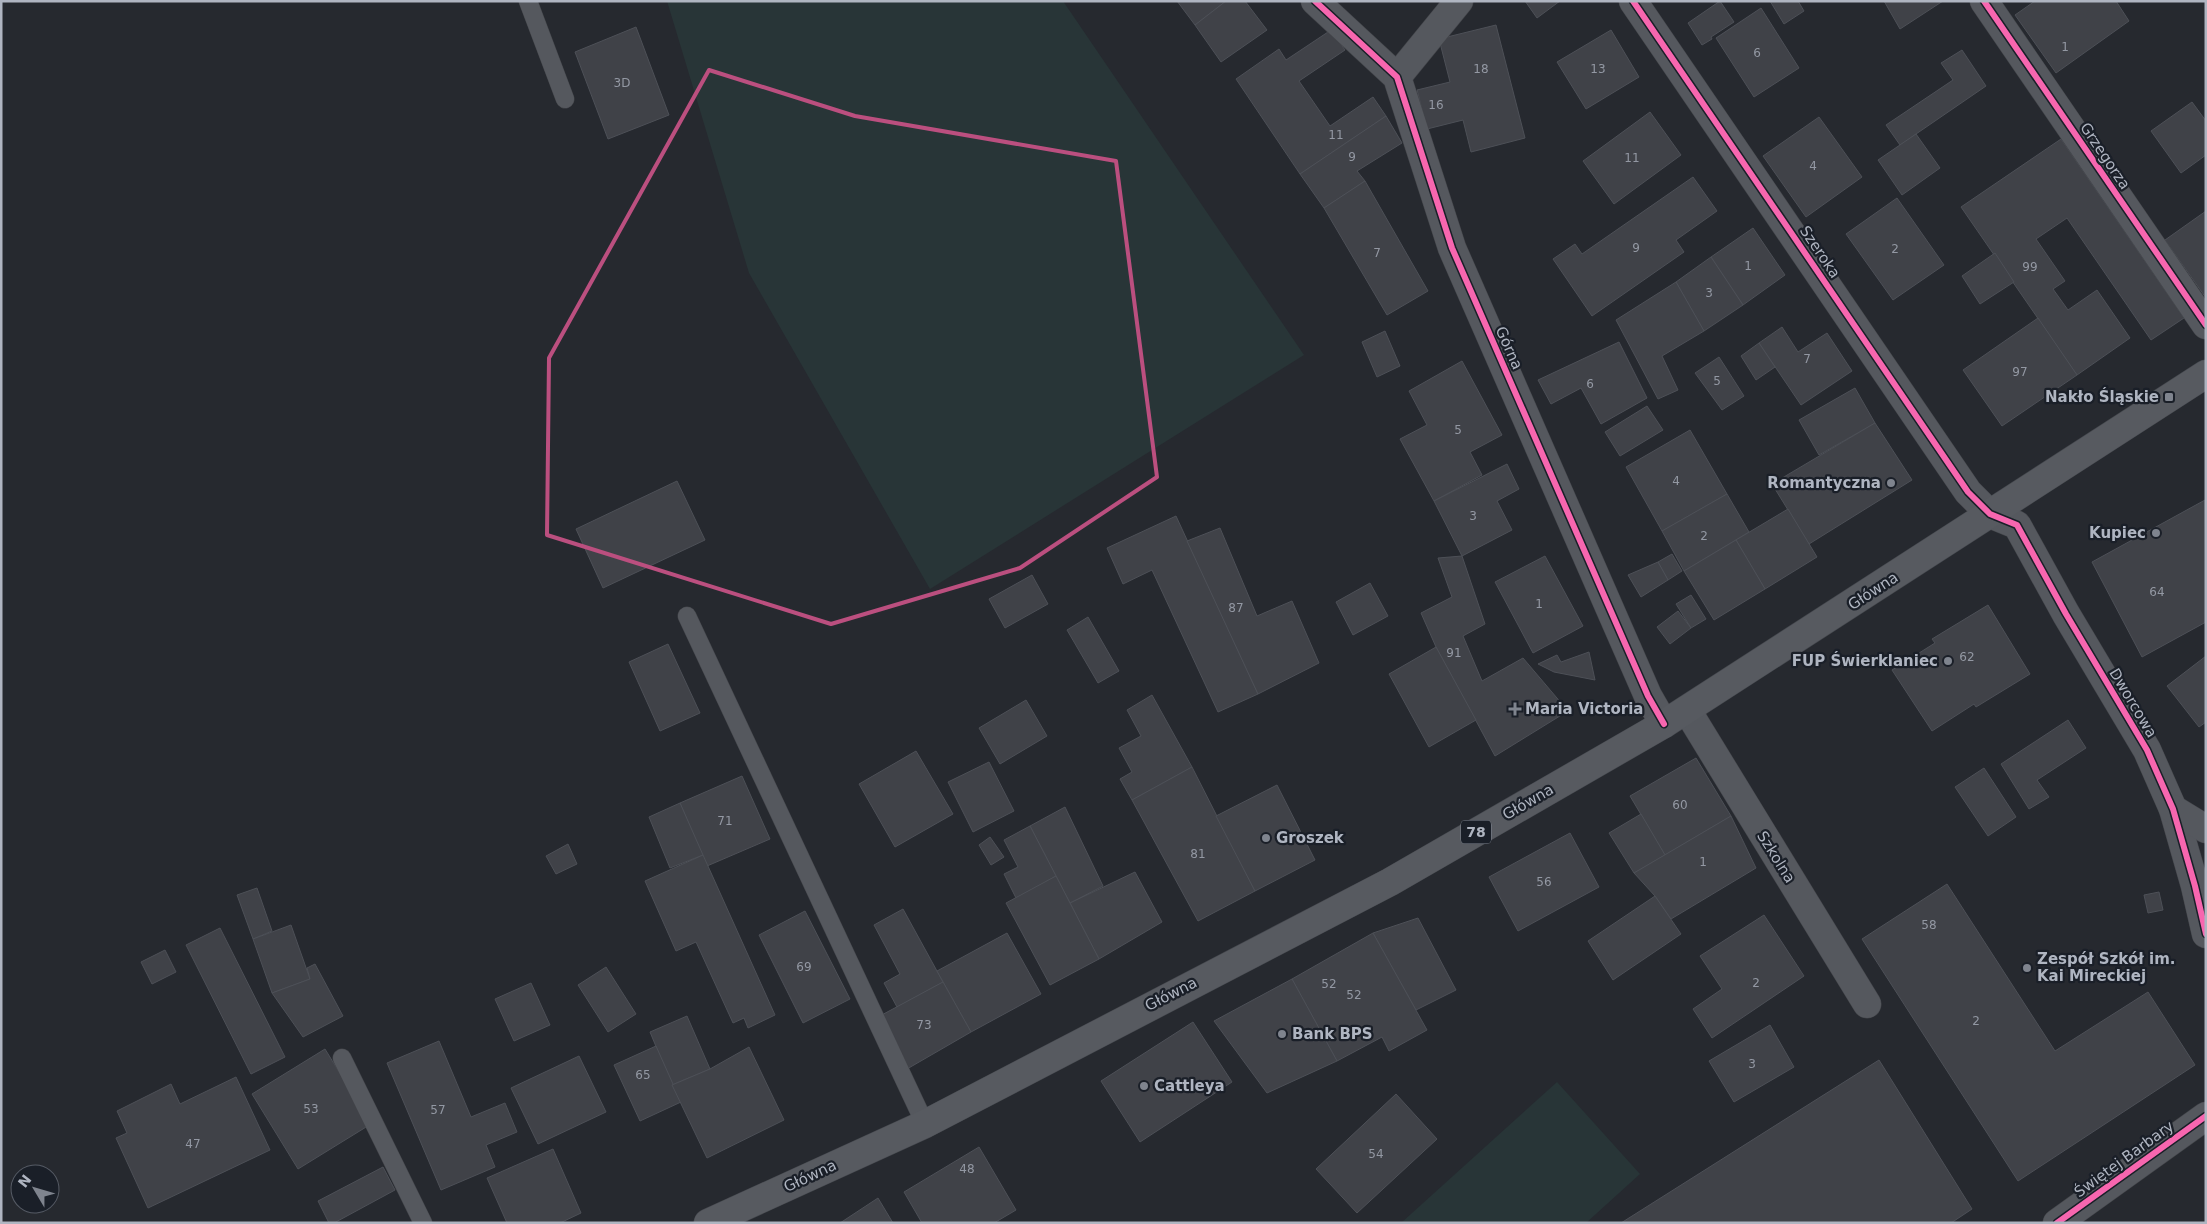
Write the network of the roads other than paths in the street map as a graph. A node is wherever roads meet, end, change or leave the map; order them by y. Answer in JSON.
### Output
{"nodes":[{"id":1,"x":528,"y":1,"type":"edge"},
{"id":2,"x":1315,"y":1,"type":"edge"},
{"id":3,"x":1459,"y":1,"type":"edge"},
{"id":4,"x":1633,"y":1,"type":"edge"},
{"id":5,"x":1984,"y":1,"type":"edge"},
{"id":6,"x":1398,"y":77,"type":"junction"},
{"id":7,"x":565,"y":99,"type":"dead end"},
{"id":8,"x":2206,"y":325,"type":"edge"},
{"id":9,"x":2206,"y":374,"type":"edge"},
{"id":10,"x":1990,"y":514,"type":"junction"},
{"id":11,"x":688,"y":616,"type":"dead end"},
{"id":12,"x":1687,"y":710,"type":"junction"},
{"id":13,"x":1664,"y":724,"type":"junction"},
{"id":14,"x":2173,"y":809,"type":"junction"},
{"id":15,"x":2206,"y":829,"type":"edge"},
{"id":16,"x":2206,"y":934,"type":"edge"},
{"id":17,"x":1867,"y":1004,"type":"dead end"},
{"id":18,"x":342,"y":1058,"type":"dead end"},
{"id":19,"x":2206,"y":1116,"type":"edge"},
{"id":20,"x":925,"y":1124,"type":"junction"},
{"id":21,"x":423,"y":1223,"type":"edge"},
{"id":22,"x":708,"y":1223,"type":"edge"},
{"id":23,"x":2057,"y":1223,"type":"edge"}],
"edges":[{"from":1,"to":7,"type":"lane"},
{"from":2,"to":6,"type":"street","name":"Górna"},
{"from":3,"to":6,"type":"street"},
{"from":4,"to":10,"type":"street","name":"Szeroka"},
{"from":5,"to":8,"type":"street","name":"Grzegorza"},
{"from":6,"to":13,"type":"street","name":"Górna"},
{"from":9,"to":10,"type":"main road","name":"Główna","number":"78"},
{"from":10,"to":12,"type":"main road","name":"Główna","number":"78"},
{"from":10,"to":14,"type":"street","name":"Dworcowa"},
{"from":11,"to":20,"type":"lane"},
{"from":12,"to":13,"type":"main road","name":"Główna","number":"78"},
{"from":12,"to":17,"type":"street","name":"Szkolna"},
{"from":13,"to":20,"type":"main road","name":"Główna","number":"78"},
{"from":14,"to":15,"type":"street"},
{"from":14,"to":16,"type":"street","name":"Dworcowa"},
{"from":18,"to":21,"type":"lane"},
{"from":19,"to":23,"type":"street","name":"Świętej Barbary"},
{"from":20,"to":22,"type":"main road","name":"Główna","number":"78"}]}
